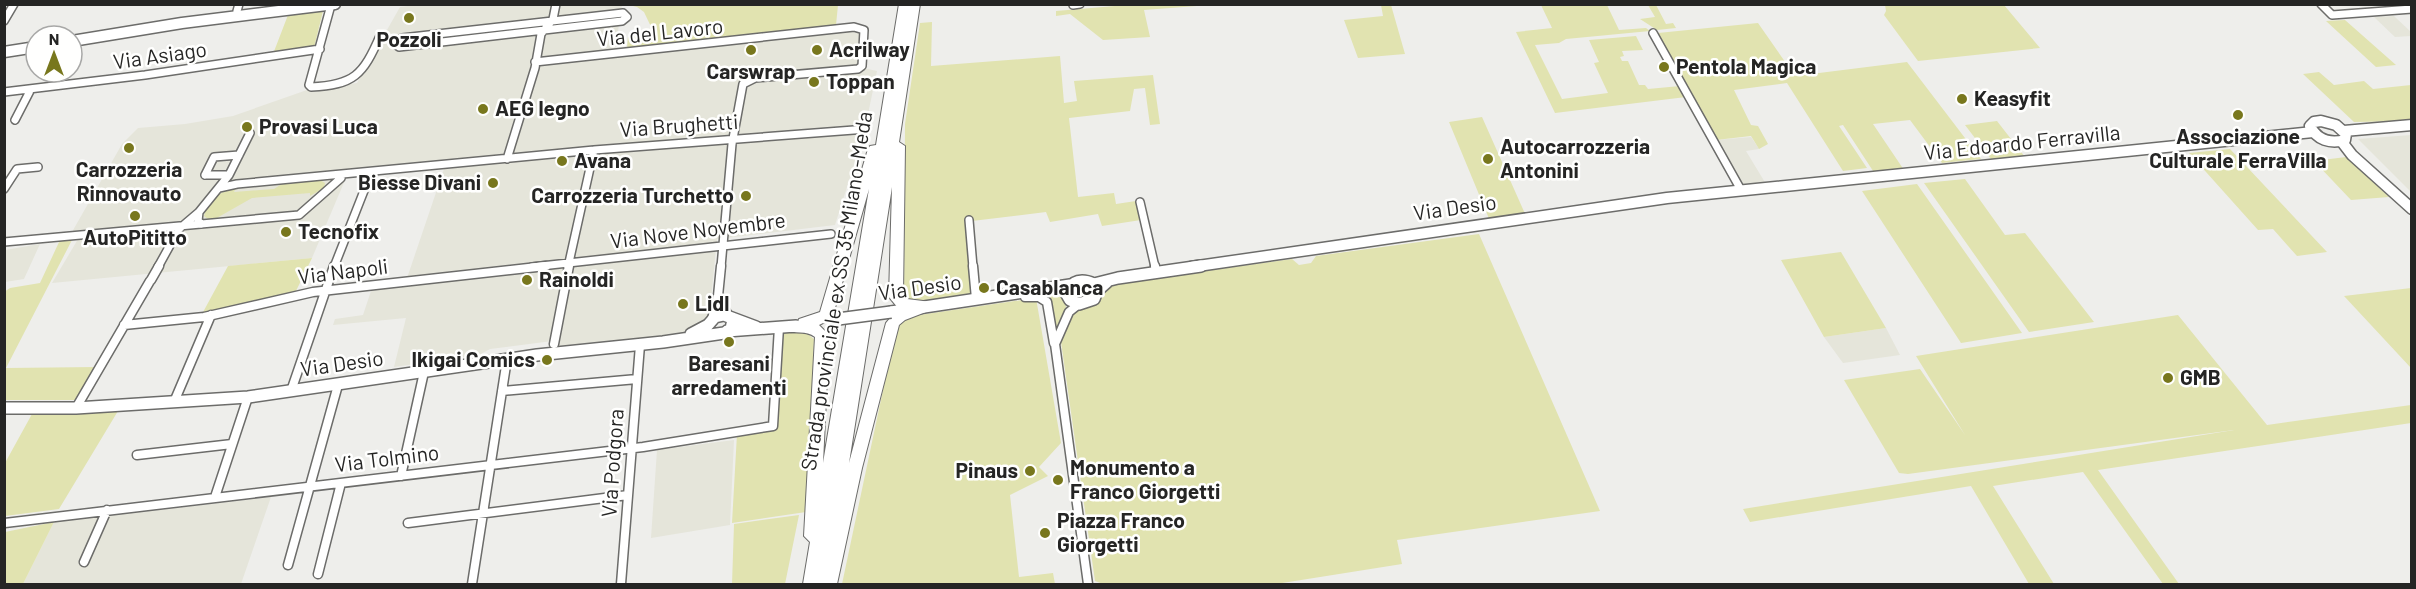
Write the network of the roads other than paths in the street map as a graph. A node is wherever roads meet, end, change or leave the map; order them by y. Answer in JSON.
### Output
{"nodes":[{"id":1,"x":14,"y":4,"type":"edge"},
{"id":2,"x":556,"y":4,"type":"edge"},
{"id":3,"x":905,"y":4,"type":"edge"},
{"id":4,"x":915,"y":4,"type":"edge"},
{"id":5,"x":1080,"y":4,"type":"edge"},
{"id":6,"x":2321,"y":4,"type":"edge"},
{"id":7,"x":2392,"y":4,"type":"edge"},
{"id":8,"x":333,"y":5,"type":"edge"},
{"id":9,"x":1073,"y":5,"type":"edge"},
{"id":10,"x":2412,"y":9,"type":"edge"},
{"id":11,"x":2398,"y":10,"type":"junction"},
{"id":12,"x":4,"y":21,"type":"edge"},
{"id":13,"x":552,"y":21,"type":"junction"},
{"id":14,"x":543,"y":30,"type":"junction"},
{"id":15,"x":1653,"y":33,"type":"dead end"},
{"id":16,"x":380,"y":36,"type":"dead end"},
{"id":17,"x":84,"y":39,"type":"edge"},
{"id":18,"x":24,"y":49,"type":"edge"},
{"id":19,"x":320,"y":49,"type":"junction"},
{"id":20,"x":4,"y":52,"type":"edge"},
{"id":21,"x":536,"y":62,"type":"junction"},
{"id":22,"x":31,"y":89,"type":"junction"},
{"id":23,"x":4,"y":92,"type":"edge"},
{"id":24,"x":899,"y":99,"type":"junction"},
{"id":25,"x":887,"y":113,"type":"junction"},
{"id":26,"x":15,"y":120,"type":"dead end"},
{"id":27,"x":2412,"y":125,"type":"edge"},
{"id":28,"x":867,"y":129,"type":"dead end"},
{"id":29,"x":2344,"y":131,"type":"junction"},
{"id":30,"x":2313,"y":132,"type":"junction"},
{"id":31,"x":250,"y":133,"type":"dead end"},
{"id":32,"x":733,"y":140,"type":"junction"},
{"id":33,"x":2337,"y":142,"type":"junction"},
{"id":34,"x":594,"y":150,"type":"junction"},
{"id":35,"x":239,"y":155,"type":"junction"},
{"id":36,"x":507,"y":159,"type":"junction"},
{"id":37,"x":38,"y":167,"type":"dead end"},
{"id":38,"x":371,"y":173,"type":"junction"},
{"id":39,"x":351,"y":175,"type":"junction"},
{"id":40,"x":325,"y":177,"type":"junction"},
{"id":41,"x":227,"y":178,"type":"junction"},
{"id":42,"x":1807,"y":183,"type":"joint"},
{"id":43,"x":237,"y":184,"type":"junction"},
{"id":44,"x":332,"y":184,"type":"junction"},
{"id":45,"x":219,"y":188,"type":"junction"},
{"id":46,"x":4,"y":189,"type":"edge"},
{"id":47,"x":1741,"y":190,"type":"junction"},
{"id":48,"x":1140,"y":202,"type":"dead end"},
{"id":49,"x":2412,"y":209,"type":"edge"},
{"id":50,"x":199,"y":212,"type":"junction"},
{"id":51,"x":969,"y":220,"type":"dead end"},
{"id":52,"x":202,"y":224,"type":"junction"},
{"id":53,"x":181,"y":227,"type":"junction"},
{"id":54,"x":831,"y":234,"type":"dead end"},
{"id":55,"x":4,"y":242,"type":"edge"},
{"id":56,"x":721,"y":248,"type":"junction"},
{"id":57,"x":569,"y":264,"type":"junction"},
{"id":58,"x":1156,"y":272,"type":"junction"},
{"id":59,"x":1095,"y":288,"type":"junction"},
{"id":60,"x":325,"y":290,"type":"junction"},
{"id":61,"x":1068,"y":292,"type":"junction"},
{"id":62,"x":718,"y":296,"type":"junction"},
{"id":63,"x":977,"y":299,"type":"junction"},
{"id":64,"x":1079,"y":304,"type":"junction"},
{"id":65,"x":926,"y":306,"type":"junction"},
{"id":66,"x":1069,"y":312,"type":"junction"},
{"id":67,"x":211,"y":315,"type":"junction"},
{"id":68,"x":730,"y":317,"type":"junction"},
{"id":69,"x":124,"y":325,"type":"junction"},
{"id":70,"x":711,"y":326,"type":"junction"},
{"id":71,"x":786,"y":327,"type":"junction"},
{"id":72,"x":762,"y":328,"type":"junction"},
{"id":73,"x":727,"y":332,"type":"junction"},
{"id":74,"x":554,"y":344,"type":"dead end"},
{"id":75,"x":1055,"y":344,"type":"junction"},
{"id":76,"x":640,"y":345,"type":"junction"},
{"id":77,"x":507,"y":360,"type":"junction"},
{"id":78,"x":424,"y":372,"type":"junction"},
{"id":79,"x":637,"y":379,"type":"junction"},
{"id":80,"x":338,"y":385,"type":"junction"},
{"id":81,"x":502,"y":391,"type":"junction"},
{"id":82,"x":291,"y":392,"type":"junction"},
{"id":83,"x":248,"y":397,"type":"junction"},
{"id":84,"x":174,"y":402,"type":"junction"},
{"id":85,"x":4,"y":408,"type":"edge"},
{"id":86,"x":76,"y":408,"type":"junction"},
{"id":87,"x":231,"y":444,"type":"junction"},
{"id":88,"x":632,"y":448,"type":"junction"},
{"id":89,"x":136,"y":455,"type":"dead end"},
{"id":90,"x":492,"y":465,"type":"junction"},
{"id":91,"x":401,"y":476,"type":"junction"},
{"id":92,"x":341,"y":483,"type":"junction"},
{"id":93,"x":311,"y":486,"type":"junction"},
{"id":94,"x":628,"y":495,"type":"junction"},
{"id":95,"x":215,"y":497,"type":"junction"},
{"id":96,"x":107,"y":510,"type":"junction"},
{"id":97,"x":485,"y":513,"type":"junction"},
{"id":98,"x":5,"y":523,"type":"edge"},
{"id":99,"x":408,"y":523,"type":"dead end"},
{"id":100,"x":816,"y":555,"type":"junction"},
{"id":101,"x":84,"y":562,"type":"dead end"},
{"id":102,"x":288,"y":565,"type":"dead end"},
{"id":103,"x":318,"y":574,"type":"dead end"},
{"id":104,"x":472,"y":585,"type":"edge"},
{"id":105,"x":621,"y":585,"type":"edge"},
{"id":106,"x":811,"y":585,"type":"edge"},
{"id":107,"x":822,"y":585,"type":"edge"},
{"id":108,"x":830,"y":585,"type":"edge"},
{"id":109,"x":1088,"y":585,"type":"edge"}],
"edges":[{"from":1,"to":12,"type":"street"},
{"from":2,"to":13,"type":"street"},
{"from":3,"to":25,"type":"highway","name":"Strada provinciale ex SS 35 Milano-Meda"},
{"from":4,"to":24,"type":"highway","name":"Strada provinciale ex SS 35 Milano-Meda"},
{"from":5,"to":9,"type":"street"},
{"from":6,"to":11,"type":"street"},
{"from":7,"to":11,"type":"street"},
{"from":8,"to":17,"type":"street"},
{"from":8,"to":19,"type":"street"},
{"from":10,"to":11,"type":"street"},
{"from":13,"to":14,"type":"street"},
{"from":13,"to":14,"type":"street"},
{"from":13,"to":14,"type":"street"},
{"from":14,"to":21,"type":"street"},
{"from":15,"to":47,"type":"street"},
{"from":16,"to":19,"type":"street"},
{"from":18,"to":20,"type":"street"},
{"from":19,"to":22,"type":"street","name":"Via Asiago"},
{"from":21,"to":32,"type":"street","name":"Via del Lavoro"},
{"from":21,"to":36,"type":"street"},
{"from":22,"to":23,"type":"street","name":"Via Asiago"},
{"from":22,"to":26,"type":"street"},
{"from":24,"to":65,"type":"highway"},
{"from":24,"to":107,"type":"highway","name":"Strada provinciale ex SS 35 Milano-Meda"},
{"from":25,"to":71,"type":"highway"},
{"from":25,"to":100,"type":"highway","name":"Strada provinciale ex SS 35 Milano-Meda"},
{"from":27,"to":29,"type":"street"},
{"from":28,"to":32,"type":"street","name":"Via Brughetti"},
{"from":29,"to":30,"type":"street","name":"Via Edoardo Ferravilla"},
{"from":29,"to":33,"type":"street"},
{"from":30,"to":33,"type":"street"},
{"from":30,"to":42,"type":"street","name":"Via Edoardo Ferravilla"},
{"from":31,"to":35,"type":"street"},
{"from":32,"to":34,"type":"street","name":"Via Brughetti"},
{"from":32,"to":56,"type":"street"},
{"from":33,"to":49,"type":"street"},
{"from":34,"to":36,"type":"street","name":"Via Brughetti"},
{"from":34,"to":57,"type":"street"},
{"from":35,"to":41,"type":"street"},
{"from":35,"to":41,"type":"street","name":"Via Brughetti"},
{"from":36,"to":38,"type":"street","name":"Via Brughetti"},
{"from":37,"to":46,"type":"street"},
{"from":38,"to":39,"type":"street","name":"Via Brughetti"},
{"from":38,"to":60,"type":"street"},
{"from":39,"to":40,"type":"street","name":"Via Brughetti"},
{"from":39,"to":44,"type":"street","name":"Via Brughetti"},
{"from":40,"to":43,"type":"street","name":"Via Brughetti"},
{"from":40,"to":44,"type":"street"},
{"from":41,"to":43,"type":"street","name":"Via Brughetti"},
{"from":41,"to":45,"type":"street"},
{"from":42,"to":47,"type":"street","name":"Via Desio"},
{"from":43,"to":45,"type":"street","name":"Via Brughetti"},
{"from":44,"to":52,"type":"street","name":"Via Brughetti"},
{"from":45,"to":50,"type":"street"},
{"from":47,"to":58,"type":"street","name":"Via Desio"},
{"from":48,"to":58,"type":"street"},
{"from":50,"to":52,"type":"street"},
{"from":50,"to":53,"type":"street"},
{"from":51,"to":63,"type":"street"},
{"from":52,"to":53,"type":"street","name":"Via Brughetti"},
{"from":53,"to":55,"type":"street","name":"Via Brughetti"},
{"from":53,"to":69,"type":"street"},
{"from":54,"to":56,"type":"street","name":"Via Nove Novembre"},
{"from":56,"to":57,"type":"street","name":"Via Nove Novembre"},
{"from":56,"to":62,"type":"street"},
{"from":57,"to":60,"type":"street","name":"Via Napoli"},
{"from":57,"to":74,"type":"street"},
{"from":58,"to":59,"type":"street","name":"Via Desio"},
{"from":59,"to":61,"type":"street"},
{"from":59,"to":64,"type":"street","name":"Via Desio"},
{"from":60,"to":67,"type":"street","name":"Via Napoli"},
{"from":60,"to":82,"type":"street"},
{"from":61,"to":63,"type":"street","name":"Via Desio"},
{"from":61,"to":64,"type":"street"},
{"from":61,"to":66,"type":"street"},
{"from":62,"to":68,"type":"street"},
{"from":62,"to":70,"type":"street"},
{"from":63,"to":65,"type":"street","name":"Via Desio"},
{"from":63,"to":75,"type":"street"},
{"from":64,"to":66,"type":"street"},
{"from":65,"to":71,"type":"street","name":"Via Desio","bridge":true},
{"from":65,"to":108,"type":"highway"},
{"from":66,"to":75,"type":"street"},
{"from":67,"to":69,"type":"street","name":"Via Napoli"},
{"from":67,"to":84,"type":"street"},
{"from":68,"to":70,"type":"street"},
{"from":68,"to":72,"type":"street","name":"Via Desio"},
{"from":68,"to":73,"type":"street"},
{"from":69,"to":86,"type":"street"},
{"from":70,"to":73,"type":"street","name":"Via Desio"},
{"from":70,"to":76,"type":"street","name":"Via Desio"},
{"from":71,"to":72,"type":"street","name":"Via Desio"},
{"from":71,"to":88,"type":"street","name":"Via Tolmino"},
{"from":71,"to":100,"type":"highway"},
{"from":72,"to":73,"type":"street","name":"Via Desio"},
{"from":75,"to":109,"type":"street"},
{"from":76,"to":77,"type":"street","name":"Via Desio"},
{"from":76,"to":79,"type":"street","name":"Via Podgora"},
{"from":77,"to":78,"type":"street","name":"Via Desio"},
{"from":77,"to":81,"type":"street"},
{"from":78,"to":80,"type":"street","name":"Via Desio"},
{"from":78,"to":91,"type":"street"},
{"from":79,"to":81,"type":"street"},
{"from":79,"to":88,"type":"street","name":"Via Podgora"},
{"from":80,"to":82,"type":"street","name":"Via Desio"},
{"from":80,"to":93,"type":"street"},
{"from":81,"to":90,"type":"street"},
{"from":82,"to":83,"type":"street","name":"Via Desio"},
{"from":83,"to":84,"type":"street","name":"Via Desio"},
{"from":83,"to":87,"type":"street"},
{"from":84,"to":86,"type":"street","name":"Via Desio"},
{"from":85,"to":86,"type":"street","name":"Via Desio"},
{"from":87,"to":89,"type":"street"},
{"from":87,"to":95,"type":"street"},
{"from":88,"to":90,"type":"street","name":"Via Tolmino"},
{"from":88,"to":94,"type":"street","name":"Via Podgora"},
{"from":90,"to":91,"type":"street","name":"Via Tolmino"},
{"from":90,"to":97,"type":"street"},
{"from":91,"to":92,"type":"street","name":"Via Tolmino"},
{"from":92,"to":93,"type":"street","name":"Via Tolmino"},
{"from":92,"to":103,"type":"street"},
{"from":93,"to":95,"type":"street","name":"Via Tolmino"},
{"from":93,"to":102,"type":"street"},
{"from":94,"to":97,"type":"street"},
{"from":94,"to":105,"type":"street","name":"Via Podgora"},
{"from":95,"to":96,"type":"street","name":"Via Tolmino"},
{"from":96,"to":98,"type":"street","name":"Via Tolmino"},
{"from":96,"to":101,"type":"street"},
{"from":97,"to":99,"type":"street"},
{"from":97,"to":104,"type":"street"},
{"from":100,"to":106,"type":"highway","name":"Strada provinciale ex SS 35 Milano-Meda"}]}
